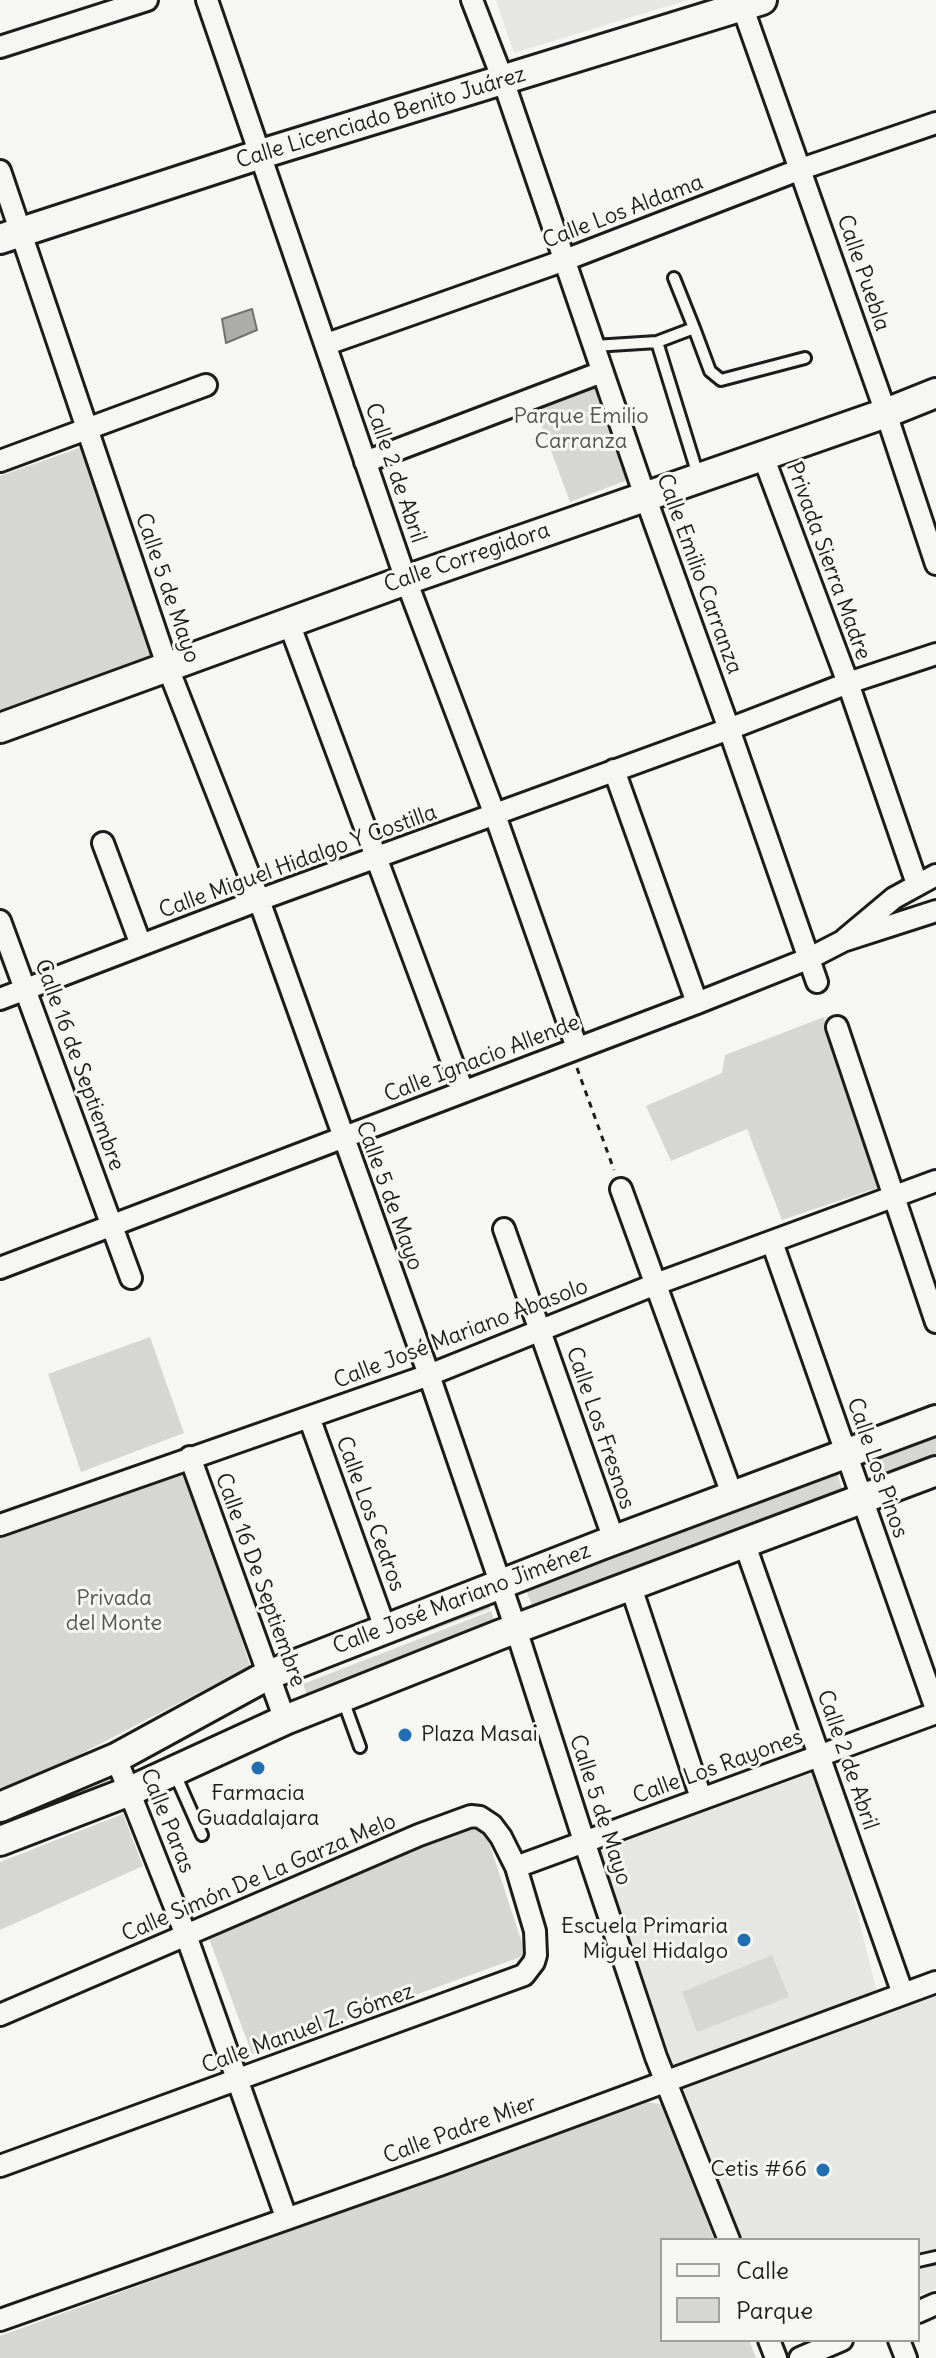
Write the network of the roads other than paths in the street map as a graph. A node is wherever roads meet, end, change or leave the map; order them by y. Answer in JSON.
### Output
{"nodes":[{"id":1,"x":147,"y":0,"type":"edge"},
{"id":2,"x":207,"y":0,"type":"edge"},
{"id":3,"x":472,"y":0,"type":"edge"},
{"id":4,"x":748,"y":2,"type":"edge"},
{"id":5,"x":0,"y":47,"type":"edge"},
{"id":6,"x":503,"y":80,"type":"junction"},
{"id":7,"x":936,"y":123,"type":"edge"},
{"id":8,"x":261,"y":154,"type":"junction"},
{"id":9,"x":801,"y":169,"type":"junction"},
{"id":10,"x":0,"y":171,"type":"edge"},
{"id":11,"x":11,"y":235,"type":"edge"},
{"id":12,"x":565,"y":260,"type":"junction"},
{"id":13,"x":674,"y":278,"type":"dead end"},
{"id":14,"x":694,"y":328,"type":"junction"},
{"id":15,"x":657,"y":342,"type":"junction"},
{"id":16,"x":327,"y":344,"type":"junction"},
{"id":17,"x":594,"y":346,"type":"junction"},
{"id":18,"x":805,"y":358,"type":"dead end"},
{"id":19,"x":602,"y":372,"type":"junction"},
{"id":20,"x":206,"y":385,"type":"dead end"},
{"id":21,"x":936,"y":393,"type":"edge"},
{"id":22,"x":886,"y":413,"type":"junction"},
{"id":23,"x":88,"y":430,"type":"junction"},
{"id":24,"x":763,"y":456,"type":"junction"},
{"id":25,"x":0,"y":461,"type":"edge"},
{"id":26,"x":365,"y":462,"type":"junction"},
{"id":27,"x":699,"y":478,"type":"junction"},
{"id":28,"x":645,"y":496,"type":"junction"},
{"id":29,"x":936,"y":564,"type":"edge"},
{"id":30,"x":406,"y":580,"type":"junction"},
{"id":31,"x":289,"y":623,"type":"junction"},
{"id":32,"x":936,"y":654,"type":"edge"},
{"id":33,"x":168,"y":668,"type":"junction"},
{"id":34,"x":848,"y":683,"type":"junction"},
{"id":35,"x":0,"y":728,"type":"edge"},
{"id":36,"x":729,"y":729,"type":"junction"},
{"id":37,"x":614,"y":770,"type":"junction"},
{"id":38,"x":495,"y":815,"type":"junction"},
{"id":39,"x":103,"y":843,"type":"dead end"},
{"id":40,"x":376,"y":858,"type":"junction"},
{"id":41,"x":926,"y":879,"type":"edge"},
{"id":42,"x":259,"y":900,"type":"junction"},
{"id":43,"x":936,"y":911,"type":"edge"},
{"id":44,"x":0,"y":921,"type":"edge"},
{"id":45,"x":843,"y":941,"type":"junction"},
{"id":46,"x":141,"y":945,"type":"junction"},
{"id":47,"x":810,"y":958,"type":"junction"},
{"id":48,"x":817,"y":982,"type":"dead end"},
{"id":49,"x":25,"y":988,"type":"junction"},
{"id":50,"x":0,"y":999,"type":"edge"},
{"id":51,"x":697,"y":1003,"type":"junction"},
{"id":52,"x":837,"y":1027,"type":"dead end"},
{"id":53,"x":574,"y":1050,"type":"junction"},
{"id":54,"x":463,"y":1091,"type":"junction"},
{"id":55,"x":342,"y":1138,"type":"junction"},
{"id":56,"x":936,"y":1181,"type":"edge"},
{"id":57,"x":621,"y":1189,"type":"road end"},
{"id":58,"x":893,"y":1196,"type":"junction"},
{"id":59,"x":112,"y":1225,"type":"junction"},
{"id":60,"x":504,"y":1229,"type":"dead end"},
{"id":61,"x":772,"y":1242,"type":"junction"},
{"id":62,"x":0,"y":1268,"type":"edge"},
{"id":63,"x":131,"y":1278,"type":"dead end"},
{"id":64,"x":656,"y":1284,"type":"junction"},
{"id":65,"x":936,"y":1322,"type":"edge"},
{"id":66,"x":541,"y":1330,"type":"junction"},
{"id":67,"x":429,"y":1375,"type":"junction"},
{"id":68,"x":309,"y":1417,"type":"junction"},
{"id":69,"x":936,"y":1420,"type":"edge"},
{"id":70,"x":848,"y":1452,"type":"junction"},
{"id":71,"x":190,"y":1457,"type":"junction"},
{"id":72,"x":936,"y":1471,"type":"edge"},
{"id":73,"x":733,"y":1497,"type":"junction"},
{"id":74,"x":862,"y":1497,"type":"junction"},
{"id":75,"x":0,"y":1525,"type":"edge"},
{"id":76,"x":614,"y":1540,"type":"junction"},
{"id":77,"x":744,"y":1542,"type":"junction"},
{"id":78,"x":501,"y":1584,"type":"junction"},
{"id":79,"x":630,"y":1584,"type":"junction"},
{"id":80,"x":385,"y":1628,"type":"junction"},
{"id":81,"x":516,"y":1629,"type":"junction"},
{"id":82,"x":268,"y":1675,"type":"junction"},
{"id":83,"x":343,"y":1698,"type":"junction"},
{"id":84,"x":936,"y":1711,"type":"edge"},
{"id":85,"x":285,"y":1720,"type":"junction"},
{"id":86,"x":360,"y":1747,"type":"dead end"},
{"id":87,"x":821,"y":1756,"type":"junction"},
{"id":88,"x":116,"y":1758,"type":"junction"},
{"id":89,"x":174,"y":1772,"type":"junction"},
{"id":90,"x":130,"y":1791,"type":"junction"},
{"id":91,"x":701,"y":1798,"type":"junction"},
{"id":92,"x":0,"y":1807,"type":"edge"},
{"id":93,"x":202,"y":1835,"type":"dead end"},
{"id":94,"x":0,"y":1841,"type":"edge"},
{"id":95,"x":584,"y":1841,"type":"junction"},
{"id":96,"x":516,"y":1867,"type":"junction"},
{"id":97,"x":186,"y":1935,"type":"junction"},
{"id":98,"x":936,"y":1982,"type":"edge"},
{"id":99,"x":903,"y":1994,"type":"junction"},
{"id":100,"x":0,"y":2015,"type":"edge"},
{"id":101,"x":239,"y":2080,"type":"junction"},
{"id":102,"x":665,"y":2081,"type":"junction"},
{"id":103,"x":0,"y":2166,"type":"edge"},
{"id":104,"x":286,"y":2217,"type":"junction"},
{"id":105,"x":728,"y":2238,"type":"edge"},
{"id":106,"x":0,"y":2320,"type":"edge"},
{"id":107,"x":837,"y":2342,"type":"edge"},
{"id":108,"x":800,"y":2358,"type":"edge"}],
"edges":[{"from":1,"to":5,"type":"street"},
{"from":2,"to":8,"type":"street","name":"Calle 2 de Abril"},
{"from":3,"to":6,"type":"street","name":"Calle Emilio Carranza"},
{"from":4,"to":6,"type":"street","name":"Calle Licenciado Benito Juárez"},
{"from":4,"to":9,"type":"street","name":"Calle Puebla"},
{"from":6,"to":8,"type":"street","name":"Calle Licenciado Benito Juárez"},
{"from":6,"to":12,"type":"street","name":"Calle Emilio Carranza"},
{"from":7,"to":9,"type":"street","name":"Calle Los Aldama"},
{"from":8,"to":11,"type":"street","name":"Calle Licenciado Benito Juárez"},
{"from":8,"to":16,"type":"street","name":"Calle 2 de Abril"},
{"from":9,"to":12,"type":"street","name":"Calle Los Aldama"},
{"from":9,"to":22,"type":"street","name":"Calle Puebla"},
{"from":10,"to":11,"type":"street","name":"Calle 5 de Mayo"},
{"from":11,"to":23,"type":"street","name":"Calle 5 de Mayo"},
{"from":12,"to":16,"type":"street","name":"Calle Los Aldama"},
{"from":12,"to":17,"type":"street","name":"Calle Emilio Carranza"},
{"from":13,"to":14,"type":"lane"},
{"from":14,"to":15,"type":"lane"},
{"from":14,"to":18,"type":"lane"},
{"from":15,"to":17,"type":"lane"},
{"from":15,"to":27,"type":"lane"},
{"from":16,"to":26,"type":"street","name":"Calle 2 de Abril"},
{"from":17,"to":19,"type":"street","name":"Calle Emilio Carranza"},
{"from":19,"to":26,"type":"street"},
{"from":19,"to":28,"type":"street","name":"Calle Emilio Carranza"},
{"from":20,"to":23,"type":"street"},
{"from":21,"to":22,"type":"street","name":"Calle Corregidora"},
{"from":22,"to":24,"type":"street","name":"Calle Corregidora"},
{"from":22,"to":29,"type":"street","name":"Calle Puebla"},
{"from":23,"to":25,"type":"street"},
{"from":23,"to":33,"type":"street","name":"Calle 5 de Mayo"},
{"from":24,"to":27,"type":"street","name":"Calle Corregidora"},
{"from":24,"to":34,"type":"street","name":"Privada Sierra Madre"},
{"from":26,"to":30,"type":"street","name":"Calle 2 de Abril"},
{"from":27,"to":28,"type":"street","name":"Calle Corregidora"},
{"from":28,"to":30,"type":"street","name":"Calle Corregidora"},
{"from":28,"to":36,"type":"street","name":"Calle Emilio Carranza"},
{"from":30,"to":31,"type":"street","name":"Calle Corregidora"},
{"from":30,"to":38,"type":"street","name":"Calle 2 de Abril"},
{"from":31,"to":33,"type":"street","name":"Calle Corregidora"},
{"from":31,"to":40,"type":"street"},
{"from":32,"to":34,"type":"street","name":"Calle Miguel Hidalgo Y Costilla"},
{"from":33,"to":35,"type":"street","name":"Calle Corregidora"},
{"from":33,"to":42,"type":"street","name":"Calle 5 de Mayo"},
{"from":34,"to":36,"type":"street","name":"Calle Miguel Hidalgo Y Costilla"},
{"from":34,"to":41,"type":"street","name":"Privada Sierra Madre"},
{"from":36,"to":37,"type":"street","name":"Calle Miguel Hidalgo Y Costilla"},
{"from":36,"to":47,"type":"street","name":"Calle Emilio Carranza"},
{"from":37,"to":38,"type":"street","name":"Calle Miguel Hidalgo Y Costilla"},
{"from":37,"to":51,"type":"street"},
{"from":38,"to":40,"type":"street","name":"Calle Miguel Hidalgo Y Costilla"},
{"from":38,"to":53,"type":"street","name":"Calle 2 de Abril"},
{"from":39,"to":46,"type":"street"},
{"from":40,"to":42,"type":"street","name":"Calle Miguel Hidalgo Y Costilla"},
{"from":40,"to":54,"type":"street"},
{"from":41,"to":45,"type":"street"},
{"from":42,"to":46,"type":"street","name":"Calle Miguel Hidalgo Y Costilla"},
{"from":42,"to":55,"type":"street","name":"Calle 5 de Mayo"},
{"from":43,"to":45,"type":"street","name":"Calle Ignacio Allende"},
{"from":44,"to":49,"type":"street","name":"Calle 16 de Septiembre"},
{"from":45,"to":47,"type":"street","name":"Calle Ignacio Allende"},
{"from":46,"to":49,"type":"street","name":"Calle Miguel Hidalgo Y Costilla"},
{"from":47,"to":48,"type":"street","name":"Calle Emilio Carranza"},
{"from":47,"to":51,"type":"street","name":"Calle Ignacio Allende"},
{"from":49,"to":50,"type":"street","name":"Calle Miguel Hidalgo Y Costilla"},
{"from":49,"to":59,"type":"street","name":"Calle 16 de Septiembre"},
{"from":51,"to":53,"type":"street","name":"Calle Ignacio Allende"},
{"from":52,"to":58,"type":"street"},
{"from":53,"to":54,"type":"street","name":"Calle Ignacio Allende"},
{"from":54,"to":55,"type":"street","name":"Calle Ignacio Allende"},
{"from":55,"to":59,"type":"street","name":"Calle Ignacio Allende"},
{"from":55,"to":67,"type":"street","name":"Calle 5 de Mayo"},
{"from":56,"to":58,"type":"street","name":"Calle José Mariano Abasolo"},
{"from":57,"to":64,"type":"street"},
{"from":58,"to":61,"type":"street","name":"Calle José Mariano Abasolo"},
{"from":58,"to":65,"type":"street"},
{"from":59,"to":62,"type":"street","name":"Calle Ignacio Allende"},
{"from":59,"to":63,"type":"street","name":"Calle 16 de Septiembre"},
{"from":60,"to":66,"type":"street","name":"Calle Los Fresnos"},
{"from":61,"to":64,"type":"street","name":"Calle José Mariano Abasolo"},
{"from":61,"to":70,"type":"street","name":"Calle Los Pinos"},
{"from":64,"to":66,"type":"street","name":"Calle José Mariano Abasolo"},
{"from":64,"to":73,"type":"street"},
{"from":66,"to":67,"type":"street","name":"Calle José Mariano Abasolo"},
{"from":66,"to":76,"type":"street","name":"Calle Los Fresnos"},
{"from":67,"to":68,"type":"street","name":"Calle José Mariano Abasolo"},
{"from":67,"to":78,"type":"street","name":"Calle 5 de Mayo"},
{"from":68,"to":71,"type":"street","name":"Calle José Mariano Abasolo"},
{"from":68,"to":80,"type":"street","name":"Calle Los Cedros"},
{"from":69,"to":70,"type":"street","name":"Calle José Mariano Jiménez"},
{"from":70,"to":73,"type":"street","name":"Calle José Mariano Jiménez"},
{"from":70,"to":74,"type":"street","name":"Calle Los Pinos"},
{"from":71,"to":75,"type":"street","name":"Calle José Mariano Abasolo"},
{"from":71,"to":82,"type":"street","name":"Calle 16 De Septiembre"},
{"from":72,"to":74,"type":"street"},
{"from":73,"to":76,"type":"street","name":"Calle José Mariano Jiménez"},
{"from":74,"to":77,"type":"street"},
{"from":74,"to":84,"type":"street","name":"Calle Los Pinos"},
{"from":76,"to":78,"type":"street","name":"Calle José Mariano Jiménez"},
{"from":77,"to":79,"type":"street"},
{"from":77,"to":87,"type":"street","name":"Calle 2 de Abril"},
{"from":78,"to":80,"type":"street","name":"Calle José Mariano Jiménez"},
{"from":78,"to":81,"type":"street","name":"Calle 5 de Mayo"},
{"from":79,"to":81,"type":"street"},
{"from":79,"to":91,"type":"street"},
{"from":80,"to":82,"type":"street","name":"Calle José Mariano Jiménez"},
{"from":81,"to":83,"type":"street"},
{"from":81,"to":95,"type":"street","name":"Calle 5 de Mayo"},
{"from":82,"to":85,"type":"street","name":"Calle 16 De Septiembre"},
{"from":82,"to":88,"type":"street","name":"Calle José Mariano Jiménez"},
{"from":83,"to":85,"type":"street"},
{"from":83,"to":86,"type":"lane"},
{"from":84,"to":87,"type":"street","name":"Calle Los Rayones"},
{"from":85,"to":89,"type":"street"},
{"from":87,"to":91,"type":"street","name":"Calle Los Rayones"},
{"from":87,"to":99,"type":"street","name":"Calle 2 de Abril"},
{"from":88,"to":90,"type":"street","name":"Calle Paras"},
{"from":88,"to":92,"type":"street","name":"Calle José Mariano Jiménez"},
{"from":89,"to":90,"type":"street"},
{"from":89,"to":93,"type":"lane"},
{"from":90,"to":94,"type":"street"},
{"from":90,"to":97,"type":"street","name":"Calle Paras"},
{"from":91,"to":95,"type":"street","name":"Calle Los Rayones"},
{"from":95,"to":96,"type":"street","name":"Calle Los Rayones"},
{"from":95,"to":102,"type":"street","name":"Calle 5 de Mayo"},
{"from":96,"to":97,"type":"street","name":"Calle Simón De La Garza Melo"},
{"from":96,"to":101,"type":"street","name":"Calle Manuel Z. Gómez"},
{"from":97,"to":100,"type":"street","name":"Calle Simón De La Garza Melo"},
{"from":97,"to":101,"type":"street","name":"Calle Paras"},
{"from":98,"to":99,"type":"street","name":"Calle Padre Mier"},
{"from":99,"to":102,"type":"street","name":"Calle Padre Mier"},
{"from":101,"to":103,"type":"street","name":"Calle Manuel Z. Gómez"},
{"from":101,"to":104,"type":"street","name":"Calle Paras"},
{"from":102,"to":104,"type":"street","name":"Calle Padre Mier"},
{"from":102,"to":105,"type":"street","name":"Calle 5 de Mayo"},
{"from":104,"to":106,"type":"street","name":"Calle Padre Mier"},
{"from":107,"to":108,"type":"street"}]}
